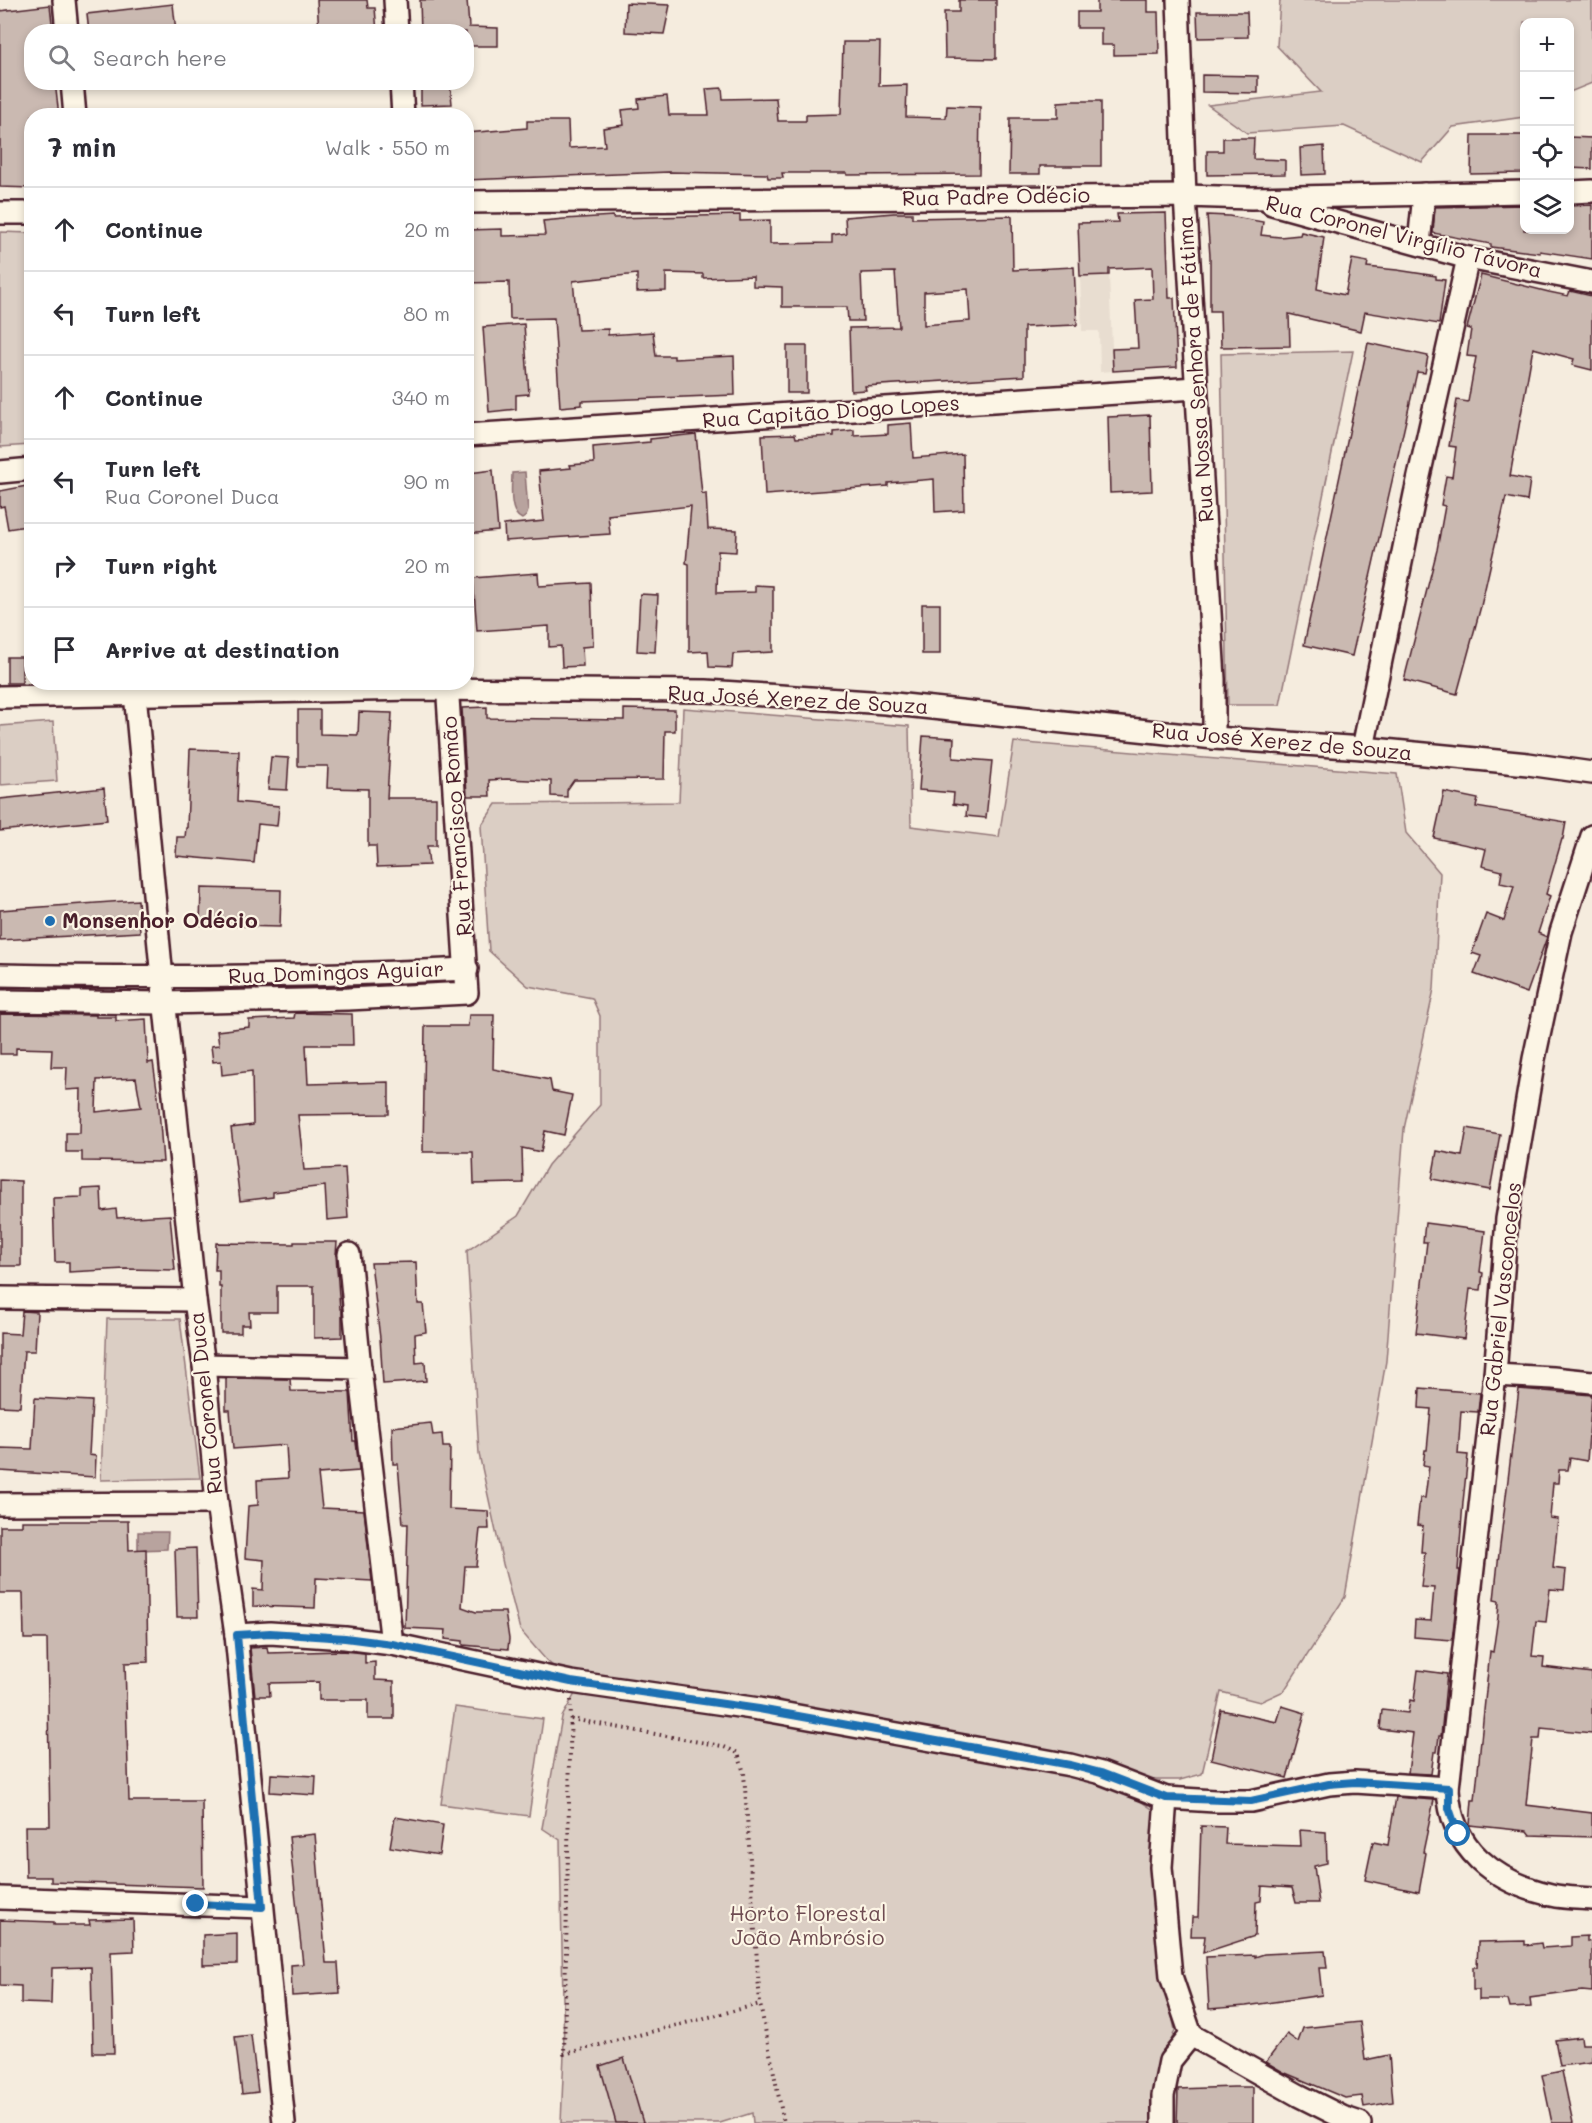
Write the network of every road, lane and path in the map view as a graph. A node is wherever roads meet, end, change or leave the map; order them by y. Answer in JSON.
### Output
{"nodes":[{"id":1,"x":64,"y":0,"type":"edge"},
{"id":2,"x":395,"y":0,"type":"edge"},
{"id":3,"x":1178,"y":0,"type":"edge"},
{"id":4,"x":66,"y":24,"type":"edge"},
{"id":5,"x":396,"y":24,"type":"edge"},
{"id":6,"x":73,"y":90,"type":"edge"},
{"id":7,"x":401,"y":90,"type":"edge"},
{"id":8,"x":74,"y":108,"type":"edge"},
{"id":9,"x":403,"y":108,"type":"edge"},
{"id":10,"x":1592,"y":191,"type":"edge"},
{"id":11,"x":1520,"y":192,"type":"edge"},
{"id":12,"x":1574,"y":192,"type":"edge"},
{"id":13,"x":1425,"y":194,"type":"junction"},
{"id":14,"x":1185,"y":196,"type":"junction"},
{"id":15,"x":1251,"y":198,"type":"junction"},
{"id":16,"x":474,"y":202,"type":"edge"},
{"id":17,"x":0,"y":213,"type":"edge"},
{"id":18,"x":24,"y":213,"type":"edge"},
{"id":19,"x":1419,"y":244,"type":"junction"},
{"id":20,"x":1468,"y":258,"type":"junction"},
{"id":21,"x":1592,"y":282,"type":"edge"},
{"id":22,"x":1196,"y":388,"type":"junction"},
{"id":23,"x":474,"y":434,"type":"edge"},
{"id":24,"x":24,"y":470,"type":"edge"},
{"id":25,"x":0,"y":472,"type":"edge"},
{"id":26,"x":474,"y":687,"type":"edge"},
{"id":27,"x":117,"y":690,"type":"edge"},
{"id":28,"x":134,"y":690,"type":"edge"},
{"id":29,"x":448,"y":690,"type":"edge"},
{"id":30,"x":0,"y":697,"type":"edge"},
{"id":31,"x":1214,"y":738,"type":"junction"},
{"id":32,"x":1363,"y":748,"type":"junction"},
{"id":33,"x":1592,"y":773,"type":"edge"},
{"id":34,"x":1592,"y":836,"type":"edge"},
{"id":35,"x":467,"y":969,"type":"junction"},
{"id":36,"x":0,"y":975,"type":"edge"},
{"id":37,"x":346,"y":975,"type":"junction"},
{"id":38,"x":162,"y":978,"type":"junction"},
{"id":39,"x":348,"y":999,"type":"junction"},
{"id":40,"x":0,"y":1001,"type":"edge"},
{"id":41,"x":165,"y":1003,"type":"junction"},
{"id":42,"x":349,"y":1254,"type":"dead end"},
{"id":43,"x":0,"y":1298,"type":"edge"},
{"id":44,"x":195,"y":1300,"type":"junction"},
{"id":45,"x":204,"y":1365,"type":"junction"},
{"id":46,"x":360,"y":1368,"type":"junction"},
{"id":47,"x":1495,"y":1375,"type":"junction"},
{"id":48,"x":1592,"y":1382,"type":"edge"},
{"id":49,"x":217,"y":1503,"type":"junction"},
{"id":50,"x":0,"y":1504,"type":"edge"},
{"id":51,"x":237,"y":1635,"type":"junction"},
{"id":52,"x":392,"y":1644,"type":"junction"},
{"id":53,"x":1449,"y":1788,"type":"junction"},
{"id":54,"x":1166,"y":1798,"type":"junction"},
{"id":55,"x":0,"y":1898,"type":"edge"},
{"id":56,"x":1592,"y":1899,"type":"edge"},
{"id":57,"x":262,"y":1907,"type":"junction"},
{"id":58,"x":760,"y":2004,"type":"junction"},
{"id":59,"x":1191,"y":2035,"type":"junction"},
{"id":60,"x":284,"y":2123,"type":"edge"},
{"id":61,"x":784,"y":2123,"type":"edge"},
{"id":62,"x":1163,"y":2123,"type":"edge"},
{"id":63,"x":1360,"y":2123,"type":"edge"}],
"edges":[{"from":1,"to":4,"type":"street"},
{"from":2,"to":5,"type":"street"},
{"from":3,"to":14,"type":"street","name":"Rua Nossa Senhora de Fátima"},
{"from":6,"to":8,"type":"street"},
{"from":7,"to":9,"type":"street"},
{"from":10,"to":12,"type":"street"},
{"from":11,"to":13,"type":"street","name":"Rua Padre Odécio"},
{"from":13,"to":15,"type":"street","name":"Rua Padre Odécio"},
{"from":13,"to":19,"type":"street"},
{"from":14,"to":15,"type":"street","name":"Rua Padre Odécio"},
{"from":14,"to":16,"type":"street","name":"Rua Padre Odécio"},
{"from":14,"to":22,"type":"street","name":"Rua Nossa Senhora de Fátima"},
{"from":15,"to":19,"type":"street","name":"Rua Coronel Virgílio Távora"},
{"from":17,"to":18,"type":"street"},
{"from":19,"to":20,"type":"street","name":"Rua Coronel Virgílio Távora"},
{"from":20,"to":21,"type":"street","name":"Rua Coronel Virgílio Távora"},
{"from":20,"to":32,"type":"street"},
{"from":22,"to":23,"type":"street","name":"Rua Capitão Diogo Lopes"},
{"from":22,"to":31,"type":"street","name":"Rua Nossa Senhora de Fátima"},
{"from":24,"to":25,"type":"street"},
{"from":26,"to":31,"type":"street","name":"Rua José Xerez de Souza"},
{"from":27,"to":30,"type":"street","name":"Rua José Xerez de Souza"},
{"from":28,"to":38,"type":"street","name":"Rua Coronel Duca"},
{"from":29,"to":35,"type":"street","name":"Rua Francisco Romão"},
{"from":31,"to":32,"type":"street","name":"Rua José Xerez de Souza"},
{"from":32,"to":33,"type":"street","name":"Rua José Xerez de Souza"},
{"from":34,"to":47,"type":"street","name":"Rua Gabriel Vasconcelos"},
{"from":35,"to":37,"type":"street","name":"Rua Domingos Aguiar"},
{"from":35,"to":39,"type":"street","name":"Rua Domingos Aguiar"},
{"from":36,"to":38,"type":"street","name":"Rua Domingos Aguiar"},
{"from":37,"to":38,"type":"street","name":"Rua Domingos Aguiar"},
{"from":37,"to":39,"type":"street"},
{"from":38,"to":41,"type":"street","name":"Rua Coronel Duca"},
{"from":39,"to":41,"type":"street","name":"Rua Domingos Aguiar"},
{"from":40,"to":41,"type":"street","name":"Rua Domingos Aguiar"},
{"from":41,"to":44,"type":"street","name":"Rua Coronel Duca"},
{"from":42,"to":46,"type":"street"},
{"from":43,"to":44,"type":"street"},
{"from":44,"to":45,"type":"street","name":"Rua Coronel Duca"},
{"from":45,"to":46,"type":"street"},
{"from":45,"to":49,"type":"street","name":"Rua Coronel Duca"},
{"from":46,"to":52,"type":"street"},
{"from":47,"to":48,"type":"street"},
{"from":47,"to":53,"type":"street","name":"Rua Gabriel Vasconcelos"},
{"from":49,"to":50,"type":"street"},
{"from":49,"to":51,"type":"street","name":"Rua Coronel Duca"},
{"from":51,"to":52,"type":"street"},
{"from":51,"to":57,"type":"street","name":"Rua Coronel Duca"},
{"from":52,"to":54,"type":"street"},
{"from":53,"to":54,"type":"street"},
{"from":53,"to":56,"type":"street","name":"Rua Gabriel Vasconcelos"},
{"from":54,"to":59,"type":"street"},
{"from":55,"to":57,"type":"street"},
{"from":57,"to":60,"type":"street","name":"Rua Coronel Duca"},
{"from":58,"to":58,"type":"path"},
{"from":58,"to":61,"type":"path"},
{"from":59,"to":62,"type":"street"},
{"from":59,"to":63,"type":"street"}]}
